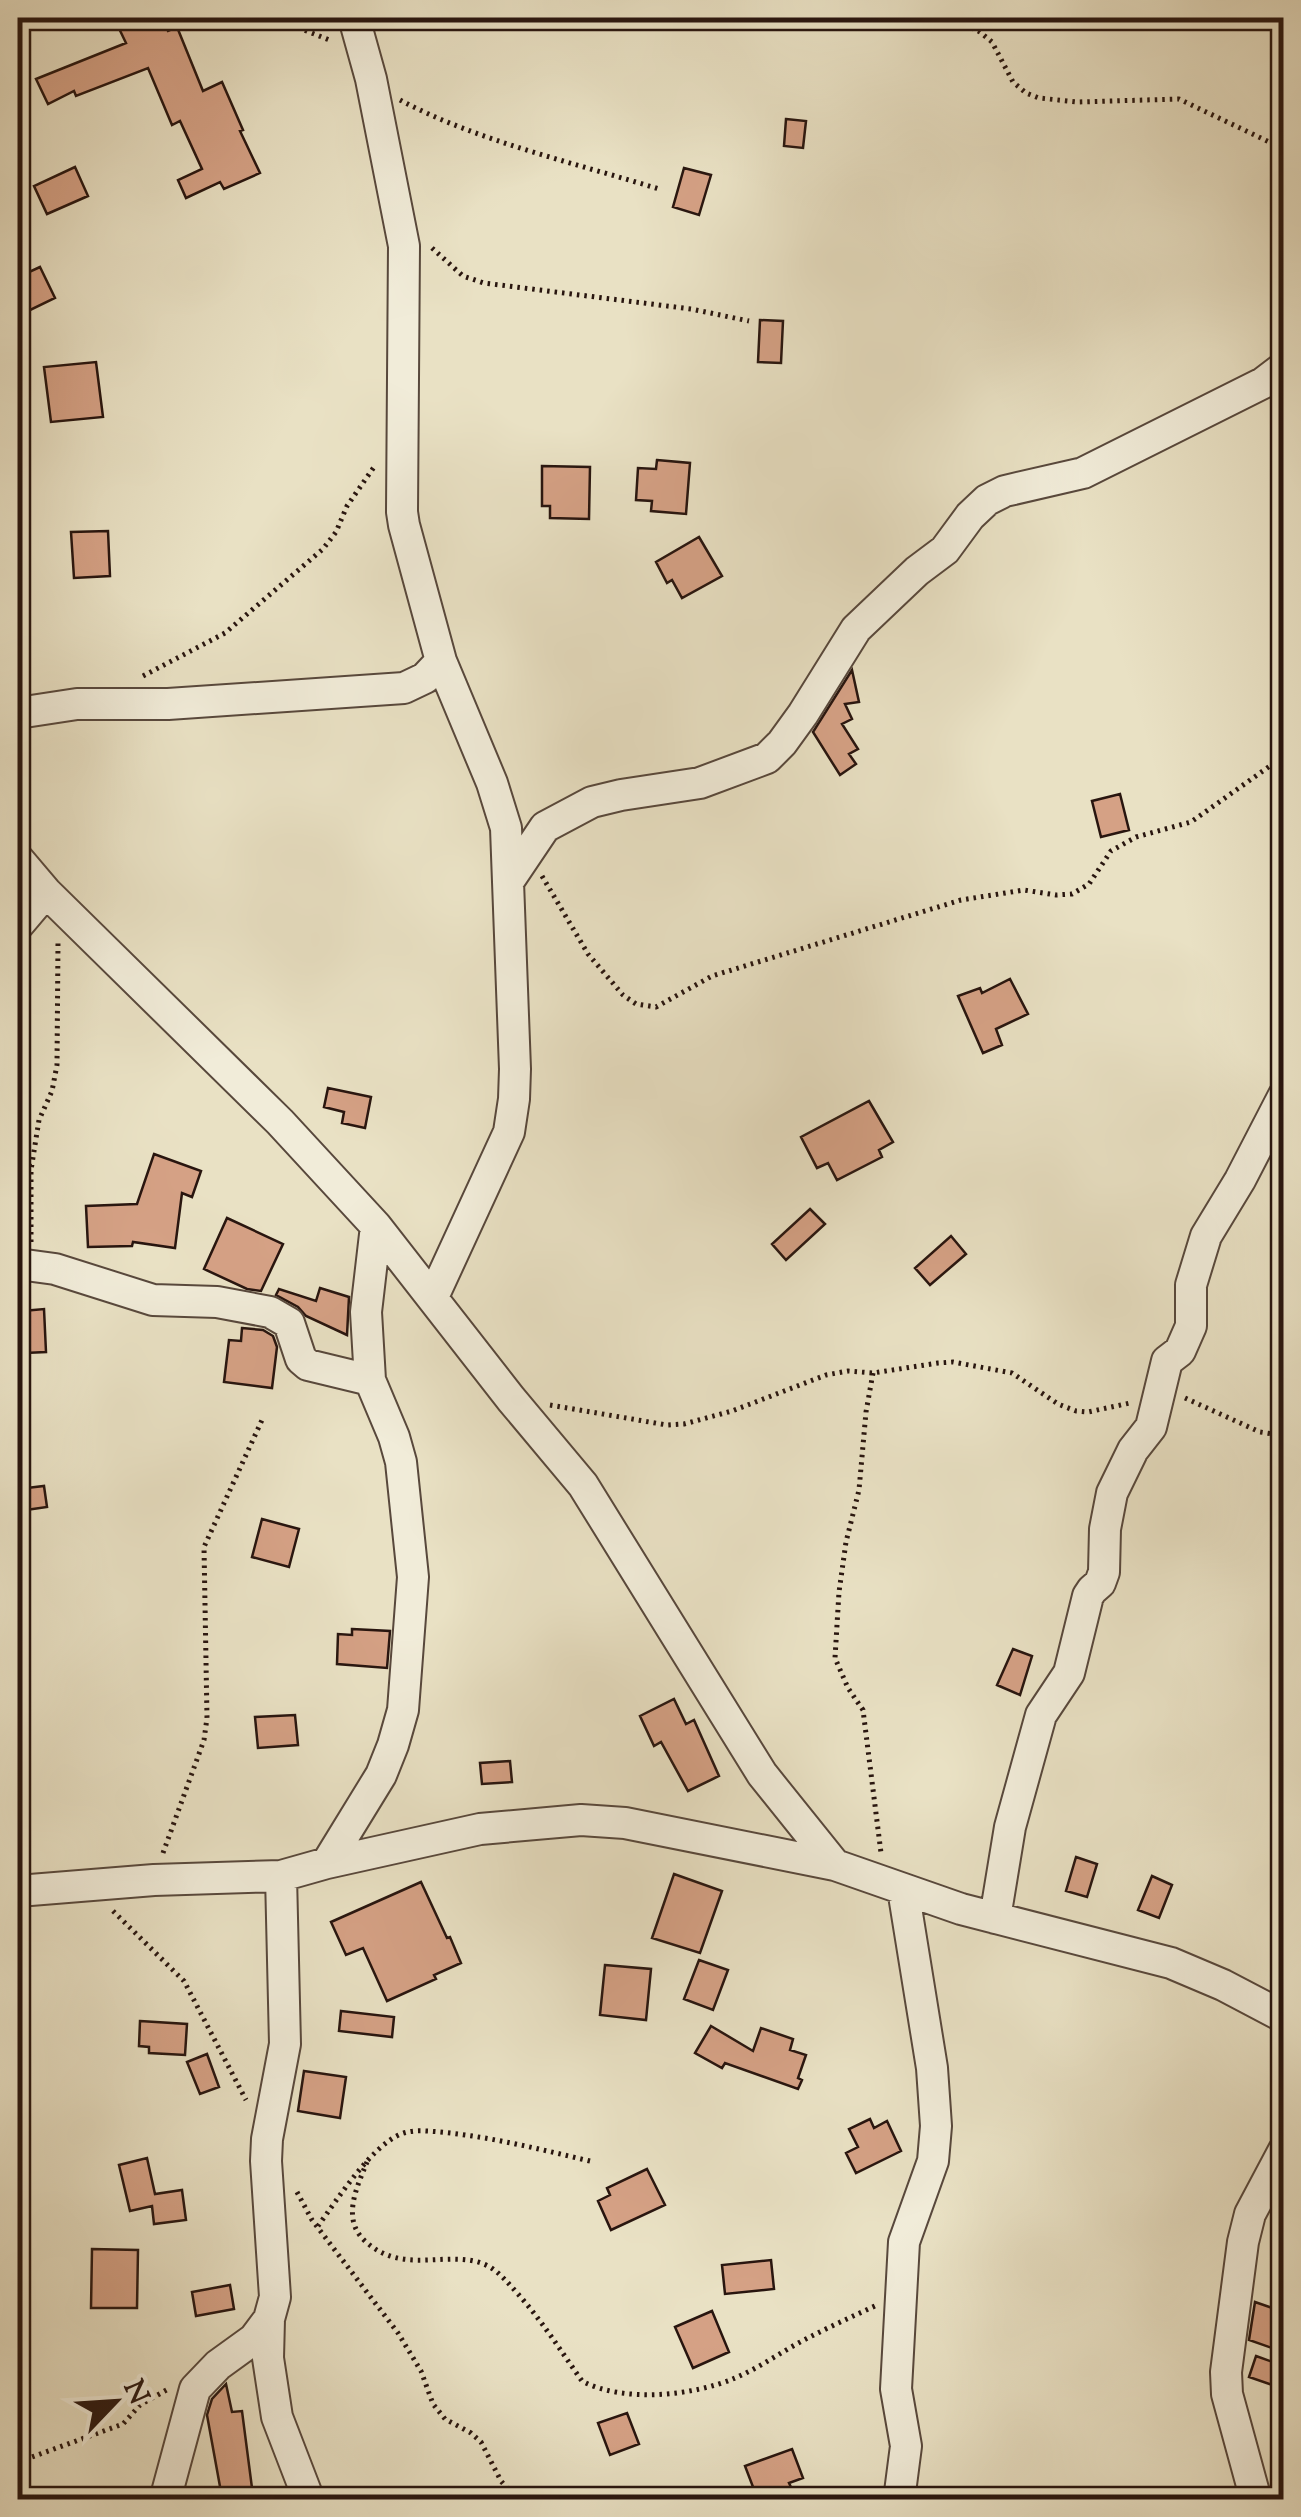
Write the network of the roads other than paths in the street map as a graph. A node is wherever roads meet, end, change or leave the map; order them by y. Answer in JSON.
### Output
{"nodes":[{"id":1,"x":354,"y":18,"type":"edge"},
{"id":2,"x":1284,"y":366,"type":"edge"},
{"id":3,"x":440,"y":662,"type":"junction"},
{"id":4,"x":18,"y":713,"type":"edge"},
{"id":5,"x":18,"y":859,"type":"edge"},
{"id":6,"x":508,"y":882,"type":"junction"},
{"id":7,"x":53,"y":899,"type":"junction"},
{"id":8,"x":18,"y":926,"type":"edge"},
{"id":9,"x":1284,"y":1095,"type":"edge"},
{"id":10,"x":376,"y":1226,"type":"junction"},
{"id":11,"x":25,"y":1264,"type":"edge"},
{"id":12,"x":433,"y":1297,"type":"junction"},
{"id":13,"x":370,"y":1380,"type":"junction"},
{"id":14,"x":327,"y":1863,"type":"junction"},
{"id":15,"x":834,"y":1864,"type":"junction"},
{"id":16,"x":281,"y":1876,"type":"junction"},
{"id":17,"x":894,"y":1885,"type":"junction"},
{"id":18,"x":18,"y":1890,"type":"edge"},
{"id":19,"x":995,"y":1918,"type":"junction"},
{"id":20,"x":1284,"y":2017,"type":"edge"},
{"id":21,"x":1284,"y":2150,"type":"edge"},
{"id":22,"x":269,"y":2319,"type":"junction"},
{"id":23,"x":165,"y":2500,"type":"edge"},
{"id":24,"x":309,"y":2500,"type":"edge"},
{"id":25,"x":898,"y":2500,"type":"edge"},
{"id":26,"x":1256,"y":2500,"type":"edge"}],
"edges":[{"from":1,"to":3,"type":"street"},
{"from":2,"to":6,"type":"street"},
{"from":3,"to":4,"type":"street"},
{"from":3,"to":6,"type":"street"},
{"from":5,"to":7,"type":"street"},
{"from":6,"to":12,"type":"street"},
{"from":7,"to":8,"type":"street"},
{"from":7,"to":10,"type":"street"},
{"from":9,"to":19,"type":"street"},
{"from":10,"to":12,"type":"street"},
{"from":10,"to":13,"type":"street"},
{"from":11,"to":13,"type":"street"},
{"from":12,"to":15,"type":"street"},
{"from":13,"to":14,"type":"street"},
{"from":14,"to":15,"type":"street"},
{"from":14,"to":16,"type":"street"},
{"from":15,"to":17,"type":"street"},
{"from":16,"to":18,"type":"street"},
{"from":16,"to":22,"type":"street"},
{"from":17,"to":19,"type":"street"},
{"from":17,"to":25,"type":"street"},
{"from":19,"to":20,"type":"street"},
{"from":21,"to":26,"type":"street"},
{"from":22,"to":23,"type":"street"},
{"from":22,"to":24,"type":"street"}]}
